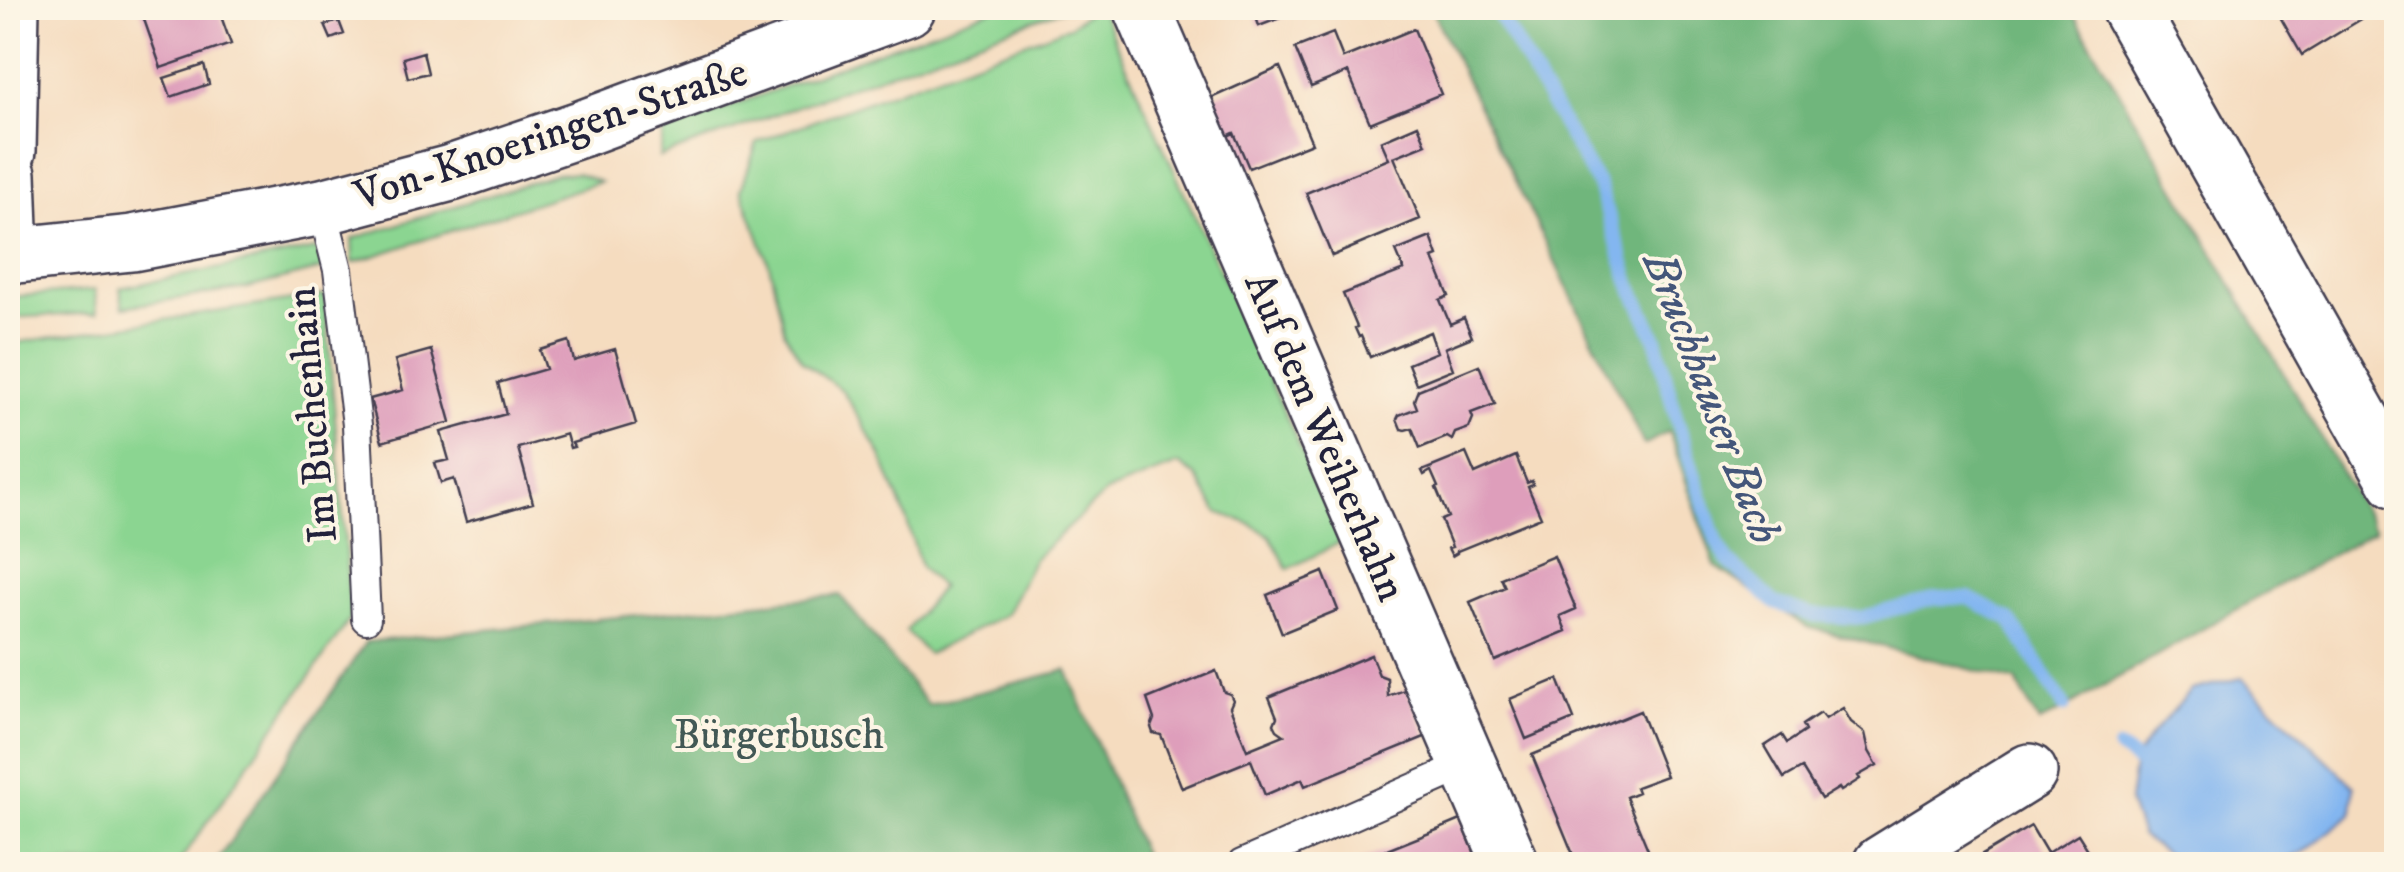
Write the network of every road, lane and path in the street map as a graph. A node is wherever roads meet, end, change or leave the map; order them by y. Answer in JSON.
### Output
{"nodes":[{"id":1,"x":11,"y":8,"type":"edge"},
{"id":2,"x":908,"y":8,"type":"edge"},
{"id":3,"x":1142,"y":8,"type":"edge"},
{"id":4,"x":2129,"y":8,"type":"edge"},
{"id":5,"x":8,"y":151,"type":"edge"},
{"id":6,"x":8,"y":174,"type":"edge"},
{"id":7,"x":322,"y":207,"type":"junction"},
{"id":8,"x":9,"y":256,"type":"edge"},
{"id":9,"x":2396,"y":480,"type":"edge"},
{"id":10,"x":366,"y":618,"type":"dead end"},
{"id":11,"x":1469,"y":764,"type":"junction"},
{"id":12,"x":2030,"y":772,"type":"dead end"},
{"id":13,"x":1242,"y":864,"type":"edge"},
{"id":14,"x":1511,"y":864,"type":"edge"},
{"id":15,"x":1881,"y":864,"type":"edge"}],
"edges":[{"from":1,"to":5,"type":"street"},
{"from":2,"to":7,"type":"street","name":"Von-Knoeringen-Straße"},
{"from":3,"to":11,"type":"street","name":"Auf dem Weiherhahn"},
{"from":4,"to":9,"type":"street"},
{"from":6,"to":8,"type":"street"},
{"from":7,"to":8,"type":"street","name":"Von-Knoeringen-Straße"},
{"from":7,"to":10,"type":"lane","name":"Im Buchenhain"},
{"from":11,"to":13,"type":"lane"},
{"from":11,"to":14,"type":"street","name":"Auf dem Weiherhahn"},
{"from":12,"to":15,"type":"street"}]}
